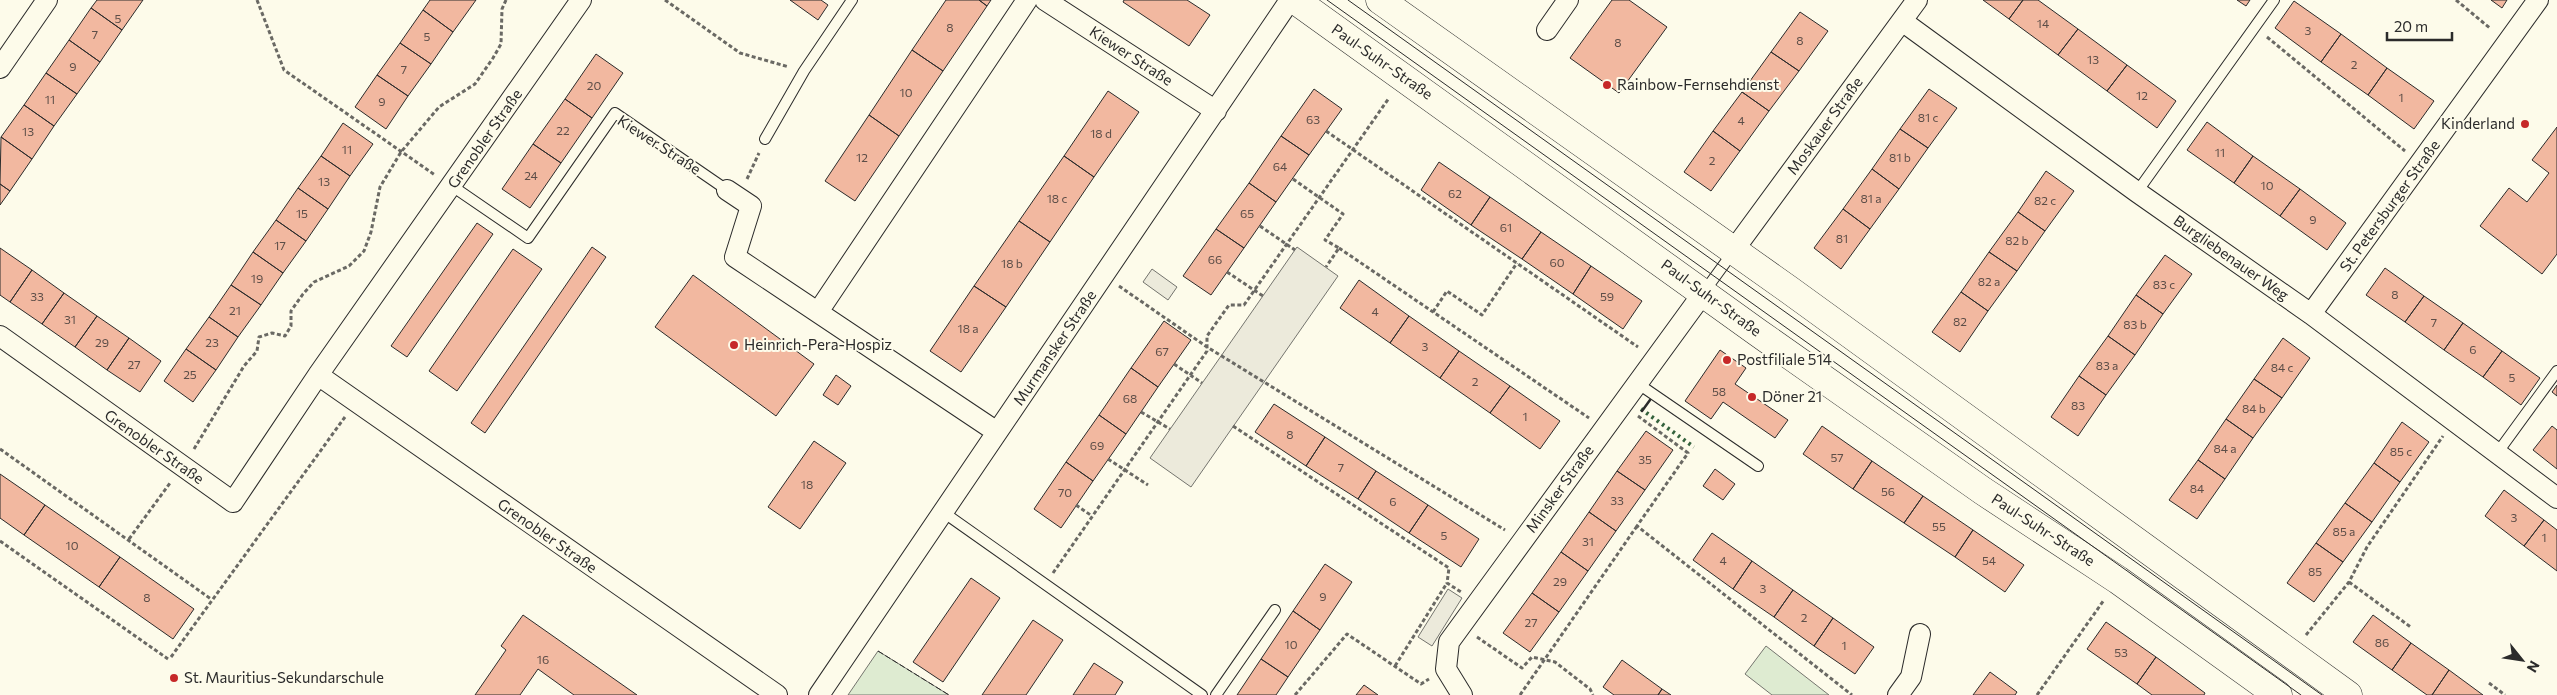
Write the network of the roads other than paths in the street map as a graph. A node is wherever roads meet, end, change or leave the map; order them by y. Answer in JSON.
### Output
{"nodes":[{"id":1,"x":47,"y":0,"type":"edge"},
{"id":2,"x":581,"y":0,"type":"edge"},
{"id":3,"x":852,"y":0,"type":"edge"},
{"id":4,"x":1027,"y":0,"type":"edge"},
{"id":5,"x":1046,"y":0,"type":"edge"},
{"id":6,"x":1290,"y":0,"type":"edge"},
{"id":7,"x":1295,"y":0,"type":"edge"},
{"id":8,"x":1380,"y":0,"type":"edge"},
{"id":9,"x":1568,"y":0,"type":"edge"},
{"id":10,"x":1917,"y":0,"type":"edge"},
{"id":11,"x":2274,"y":0,"type":"edge"},
{"id":12,"x":2538,"y":0,"type":"edge"},
{"id":13,"x":1902,"y":20,"type":"junction"},
{"id":14,"x":1547,"y":30,"type":"dead end"},
{"id":15,"x":0,"y":68,"type":"edge"},
{"id":16,"x":1216,"y":111,"type":"junction"},
{"id":17,"x":766,"y":139,"type":"road end"},
{"id":18,"x":452,"y":186,"type":"junction"},
{"id":19,"x":2137,"y":192,"type":"junction"},
{"id":20,"x":733,"y":194,"type":"joint"},
{"id":21,"x":1733,"y":251,"type":"junction"},
{"id":22,"x":1704,"y":292,"type":"junction"},
{"id":23,"x":818,"y":312,"type":"junction"},
{"id":24,"x":2311,"y":314,"type":"junction"},
{"id":25,"x":0,"y":336,"type":"edge"},
{"id":26,"x":2557,"y":371,"type":"edge"},
{"id":27,"x":318,"y":374,"type":"junction"},
{"id":28,"x":1637,"y":383,"type":"junction"},
{"id":29,"x":997,"y":432,"type":"junction"},
{"id":30,"x":2498,"y":452,"type":"junction"},
{"id":31,"x":1758,"y":466,"type":"dead end"},
{"id":32,"x":2557,"y":498,"type":"edge"},
{"id":33,"x":943,"y":512,"type":"junction"},
{"id":34,"x":1275,"y":610,"type":"dead end"},
{"id":35,"x":1920,"y":634,"type":"dead end"},
{"id":36,"x":1460,"y":694,"type":"edge"},
{"id":37,"x":777,"y":695,"type":"edge"},
{"id":38,"x":819,"y":695,"type":"edge"},
{"id":39,"x":1202,"y":695,"type":"edge"},
{"id":40,"x":1216,"y":695,"type":"edge"},
{"id":41,"x":1898,"y":695,"type":"edge"},
{"id":42,"x":2278,"y":695,"type":"edge"},
{"id":43,"x":2348,"y":695,"type":"edge"}],
"edges":[{"from":1,"to":15,"type":"street"},
{"from":2,"to":18,"type":"street","name":"Grenobler Straße"},
{"from":3,"to":17,"type":"lane"},
{"from":4,"to":23,"type":"street"},
{"from":5,"to":16,"type":"street","name":"Kiewer Straße"},
{"from":6,"to":16,"type":"street","name":"Murmansker Straße"},
{"from":7,"to":22,"type":"street","name":"Paul-Suhr-Straße"},
{"from":8,"to":21,"type":"street"},
{"from":9,"to":14,"type":"street"},
{"from":10,"to":13,"type":"street","name":"Moskauer Straße"},
{"from":11,"to":19,"type":"lane"},
{"from":12,"to":24,"type":"street","name":"St. Petersburger Straße"},
{"from":13,"to":19,"type":"street","name":"Burgliebenauer Weg"},
{"from":13,"to":21,"type":"street","name":"Moskauer Straße"},
{"from":16,"to":29,"type":"street","name":"Murmansker Straße"},
{"from":18,"to":20,"type":"lane","name":"Kiewer Straße"},
{"from":18,"to":27,"type":"street","name":"Grenobler Straße"},
{"from":19,"to":24,"type":"street","name":"Burgliebenauer Weg"},
{"from":20,"to":23,"type":"street","name":"Kiewer Straße"},
{"from":21,"to":22,"type":"lane"},
{"from":21,"to":43,"type":"street"},
{"from":22,"to":28,"type":"street","name":"Minsker Straße"},
{"from":22,"to":42,"type":"street","name":"Paul-Suhr-Straße"},
{"from":23,"to":29,"type":"street","name":"Kiewer Straße"},
{"from":24,"to":30,"type":"street","name":"Burgliebenauer Weg"},
{"from":25,"to":27,"type":"street","name":"Grenobler Straße"},
{"from":26,"to":30,"type":"lane"},
{"from":27,"to":37,"type":"street","name":"Grenobler Straße"},
{"from":28,"to":31,"type":"lane"},
{"from":28,"to":36,"type":"street","name":"Minsker Straße"},
{"from":29,"to":33,"type":"street","name":"Murmansker Straße"},
{"from":30,"to":32,"type":"street","name":"Burgliebenauer Weg"},
{"from":33,"to":38,"type":"street","name":"Murmansker Straße"},
{"from":33,"to":39,"type":"lane"},
{"from":34,"to":40,"type":"lane"},
{"from":35,"to":41,"type":"street"}]}
